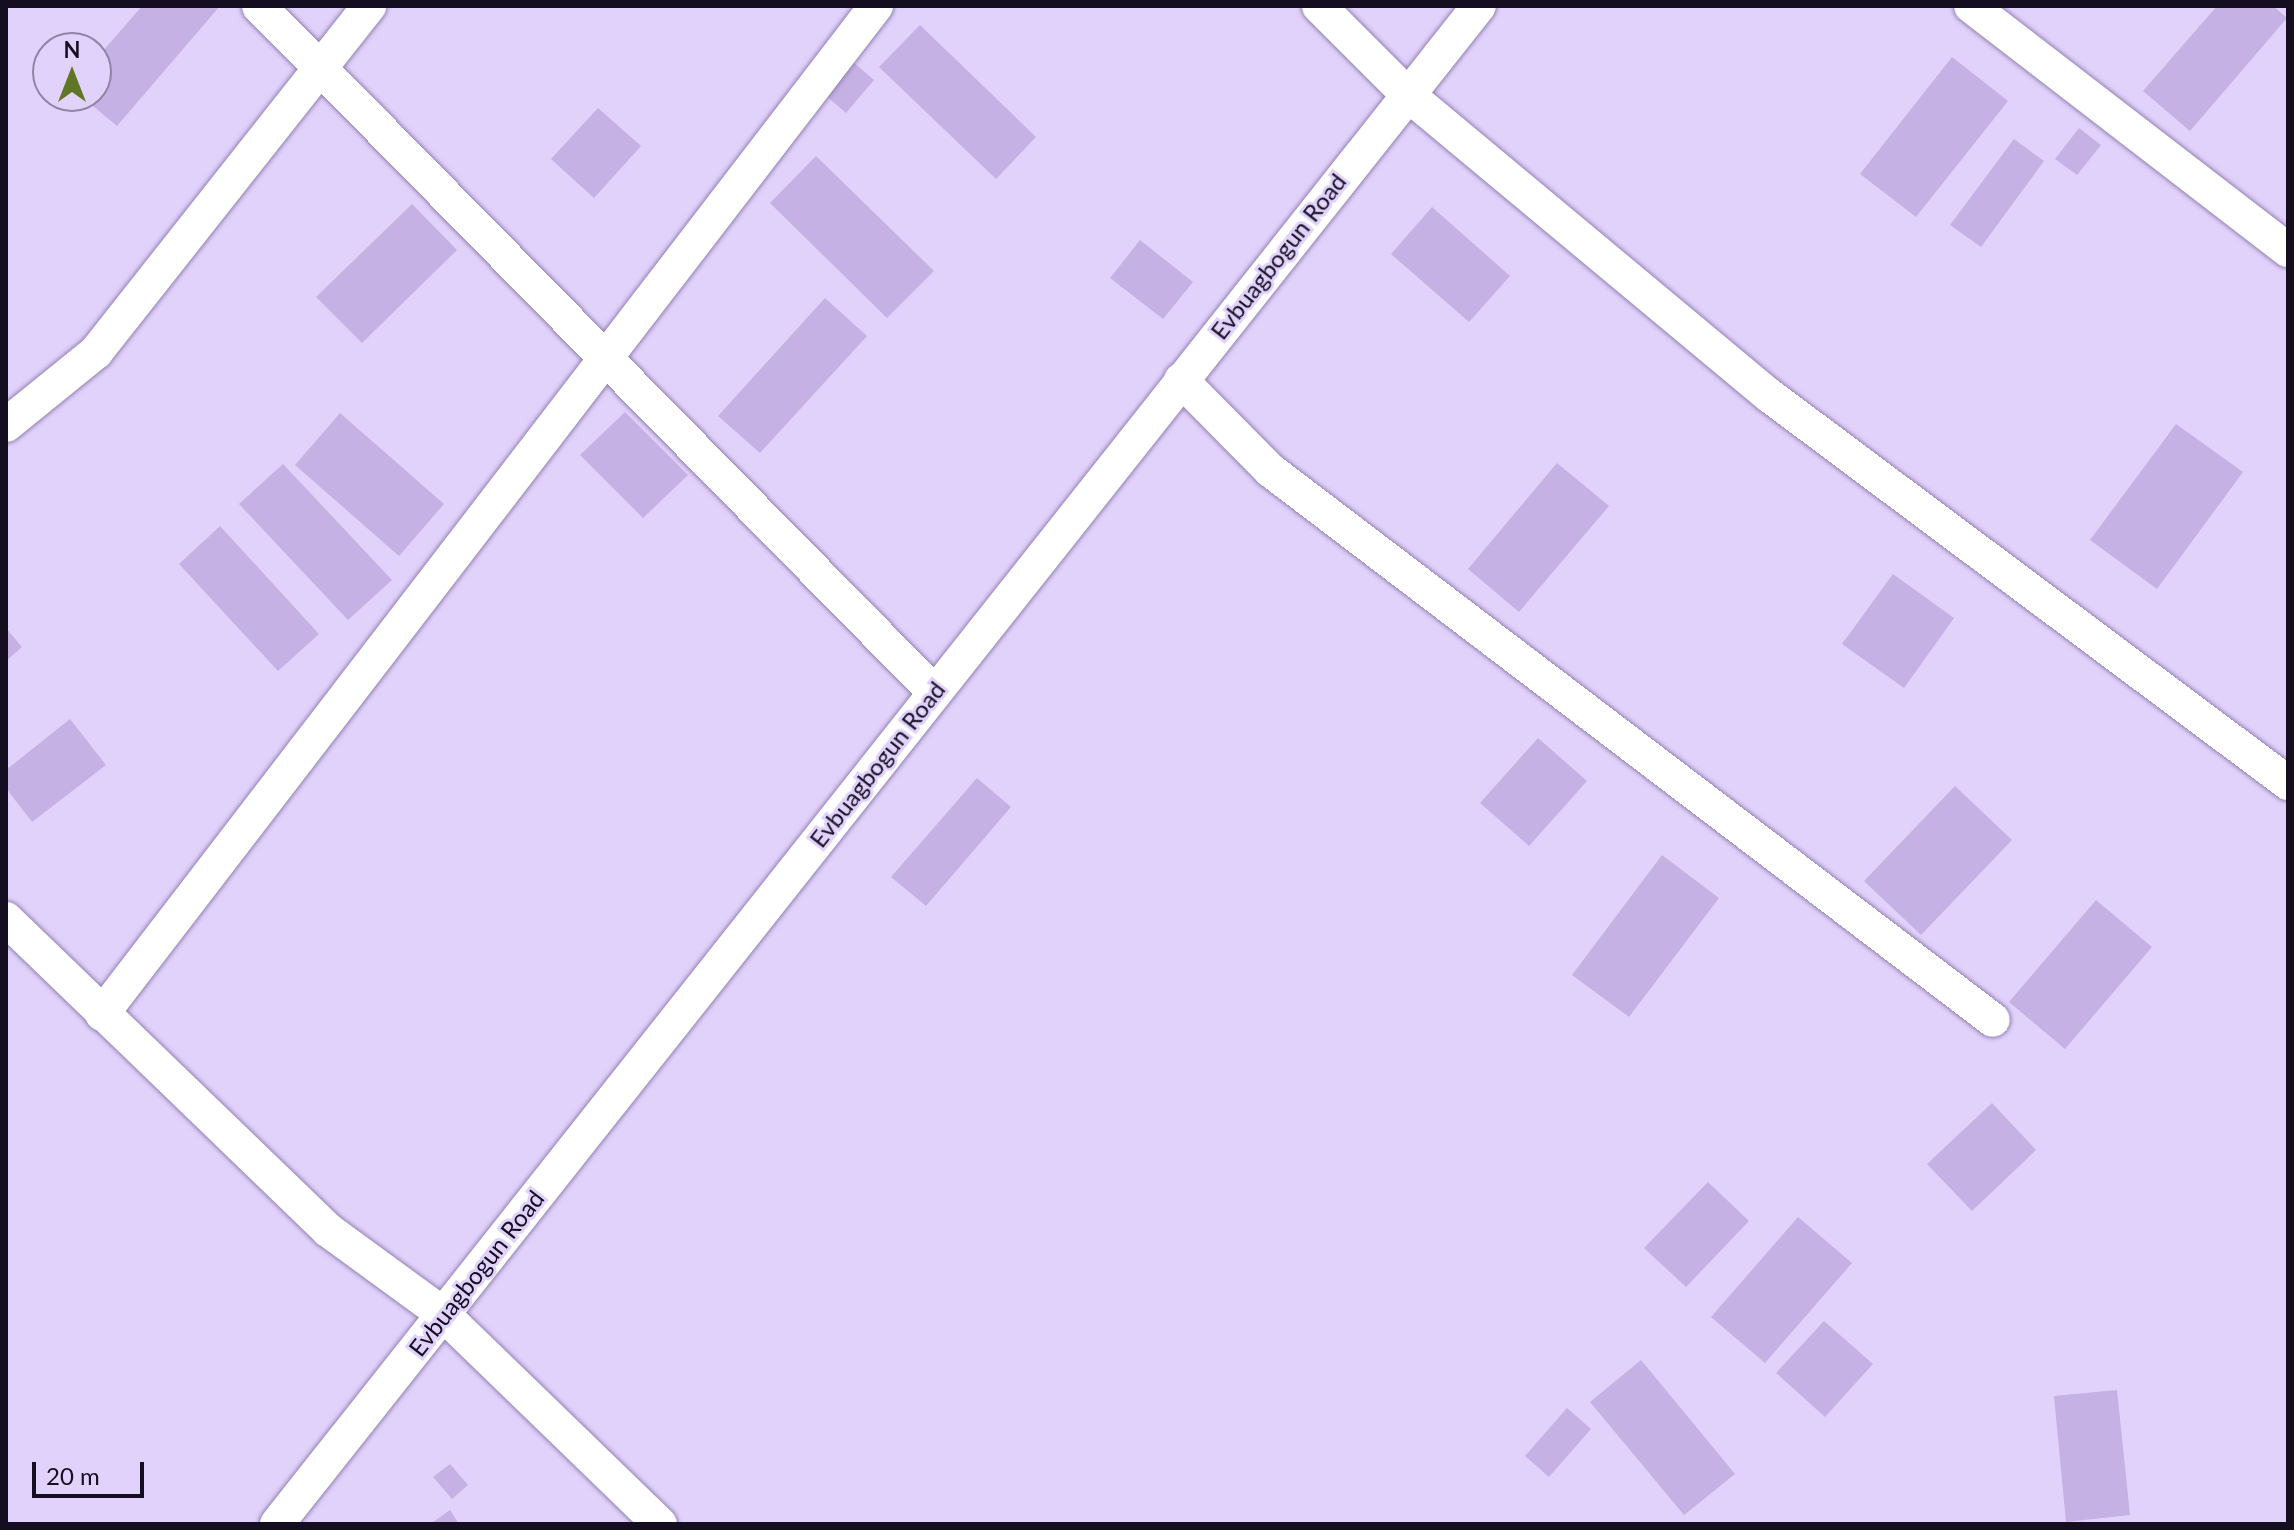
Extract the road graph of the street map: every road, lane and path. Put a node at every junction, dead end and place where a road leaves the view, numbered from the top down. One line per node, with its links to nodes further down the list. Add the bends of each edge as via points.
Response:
1 (259, 6): 7 (street)
2 (369, 6): 7 (street)
3 (876, 6): 10 (street)
4 (1319, 6): 8 (street)
5 (1479, 6): 8 (street, Evbuagbogun Road)
6 (1971, 6): 9 (street)
7 (319, 67): 10 (street); 12 (street, via 96,352)
8 (1406, 93): 11 (street, Evbuagbogun Road); 14 (street, via 1770,396)
9 (2288, 250)
10 (604, 353): 13 (street); 16 (street)
11 (1181, 380): 13 (street, Evbuagbogun Road); 17 (street, via 1270,470)
12 (6, 425)
13 (934, 692): 18 (street, Evbuagbogun Road)
14 (2288, 783)
15 (6, 919): 16 (street)
16 (102, 1014): 18 (street, via 328,1230)
17 (1993, 1020)
18 (443, 1314): 19 (street, Evbuagbogun Road); 20 (street)
19 (277, 1524)
20 (660, 1524)

